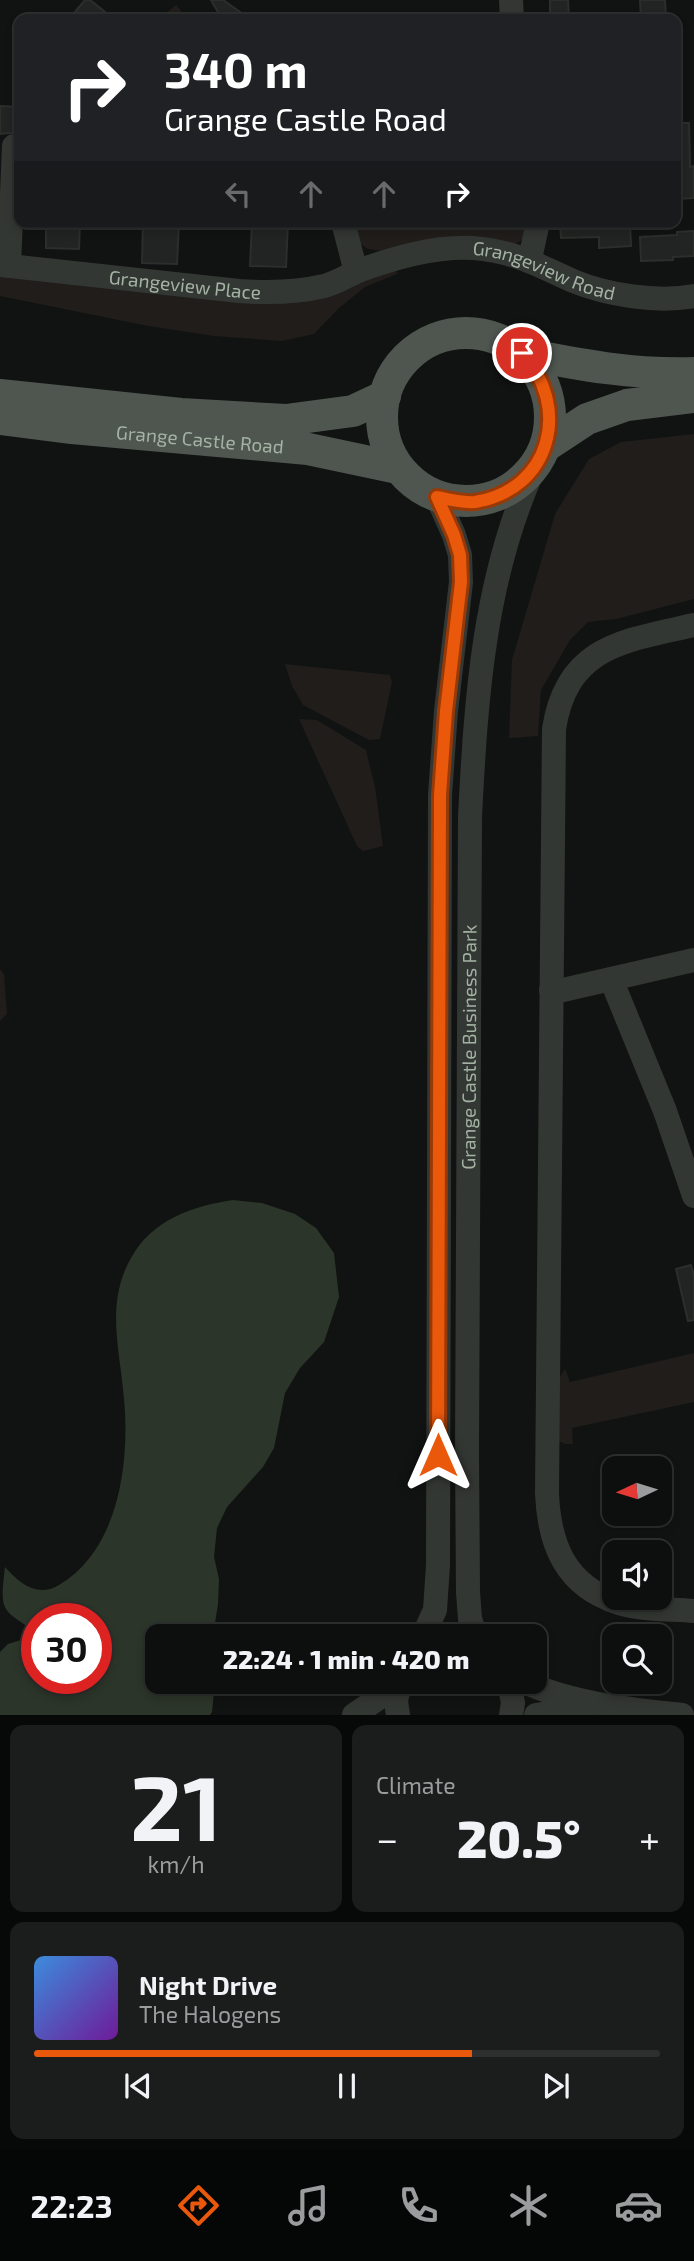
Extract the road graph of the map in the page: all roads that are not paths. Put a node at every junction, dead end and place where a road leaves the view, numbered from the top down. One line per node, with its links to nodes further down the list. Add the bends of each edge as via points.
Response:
1 (14, 146): 2 (street, Grangeview Place)
2 (6, 183): 7 (street, Grangeview Place)
3 (345, 228): 8 (street)
4 (537, 228): 6 (street)
5 (395, 259): 6 (street, Grangeview Road, via 470,248); 8 (street, Grangeview Place)
6 (530, 259): 9 (street, Grangeview Road, via 576,282 632,296)
7 (5, 265): 8 (street, Grangeview Place, via 276,293 325,285)
8 (356, 272)
9 (694, 296)
10 (522, 353): 11 (main road, Grange Castle Road, via 617,369); 13 (main road, Grange Castle Road, via 483,334 434,338 409,354 392,375); 16 (main road, Grange Castle Road, via 541,379 550,403 550,425)
11 (694, 373)
12 (0, 395): 13 (main road, Grange Castle Road, via 286,420 353,411)
13 (385, 396): 17 (main road, Grange Castle Road, via 385,435)
14 (694, 397): 16 (main road, Grange Castle Road, via 627,405 587,419)
15 (0, 419): 17 (main road, Grange Castle Road, via 308,449)
16 (540, 456): 18 (main road, Grange Castle Road, via 515,487 497,496 473,502); 26 (street, Grange Castle Business Park, via 507,536 497,577 474,737 467,1453)
17 (398, 468): 18 (main road, Grange Castle Road)
18 (437, 497): 25 (street, Grange Castle Business Park, via 460,555 461,582 440,795 438,1577 435,1610)
19 (694, 625): 22 (street, via 607,648 583,667 561,701 554,729)
20 (694, 960): 21 (street)
21 (611, 979): 22 (street); 23 (street)
22 (551, 990): 24 (street, via 548,1521 563,1561 594,1591 621,1604)
23 (694, 1196)
24 (694, 1611)
25 (429, 1624)
26 (472, 1624)
27 (547, 1691): 31 (street)
28 (384, 1694): 32 (street)
29 (397, 1694): 33 (street)
30 (511, 1694): 34 (street)
31 (595, 1705): 35 (street); 36 (street)
32 (354, 1715)
33 (398, 1715)
34 (510, 1715)
35 (536, 1715)
36 (682, 1715)

